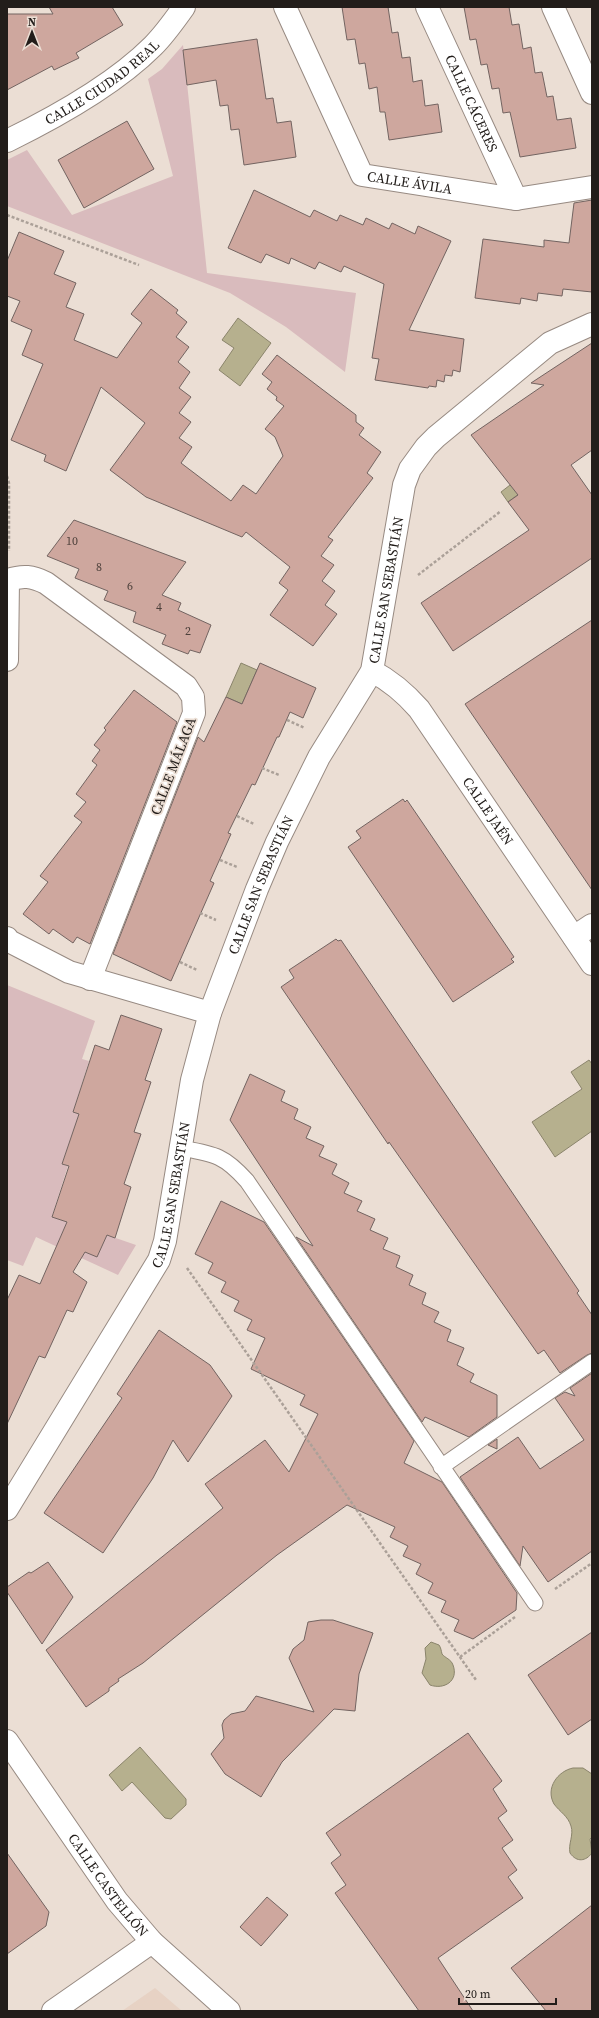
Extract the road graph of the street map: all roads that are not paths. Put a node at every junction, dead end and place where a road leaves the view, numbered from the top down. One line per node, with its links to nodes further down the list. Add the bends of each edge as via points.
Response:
1 (184, 7): 6 (street, CALLE CIUDAD REAL, via 154,45 120,74 68,108)
2 (285, 7): 8 (street, CALLE ÁVILA, via 362,175)
3 (427, 7): 8 (street, CALLE CÁCERES)
4 (552, 7): 5 (street)
5 (592, 93)
6 (7, 141)
7 (592, 187): 8 (street, CALLE ÁVILA)
8 (516, 199)
9 (592, 324): 11 (street, CALLE SAN SEBASTIÁN, via 550,343 436,437 410,469 398,516)
10 (7, 660): 16 (street, CALLE MÁLAGA, via 8,580 33,577 46,582 186,686 193,697 194,714)
11 (372, 671): 13 (street, CALLE JAÉN, via 393,683 419,709); 17 (street, CALLE SAN SEBASTIÁN, via 319,757 277,842)
12 (592, 925): 13 (street)
13 (574, 937): 15 (street, CALLE JAÉN)
14 (7, 938): 16 (street, via 69,972)
15 (592, 964)
16 (90, 979): 17 (street)
17 (210, 1013): 18 (street, CALLE SAN SEBASTIÁN, via 192,1080)
18 (181, 1148): 20 (lane, via 211,1153 226,1161 247,1181); 21 (street, CALLE SAN SEBASTIÁN, via 165,1241 159,1260)
19 (592, 1362): 20 (lane)
20 (441, 1467): 22 (lane)
21 (7, 1509)
22 (535, 1603)
23 (7, 1741): 24 (street, CALLE CASTELLÓN, via 117,1900)
24 (152, 1942): 25 (street); 26 (street, CALLE CASTELLÓN)
25 (53, 2011)
26 (228, 2011)

